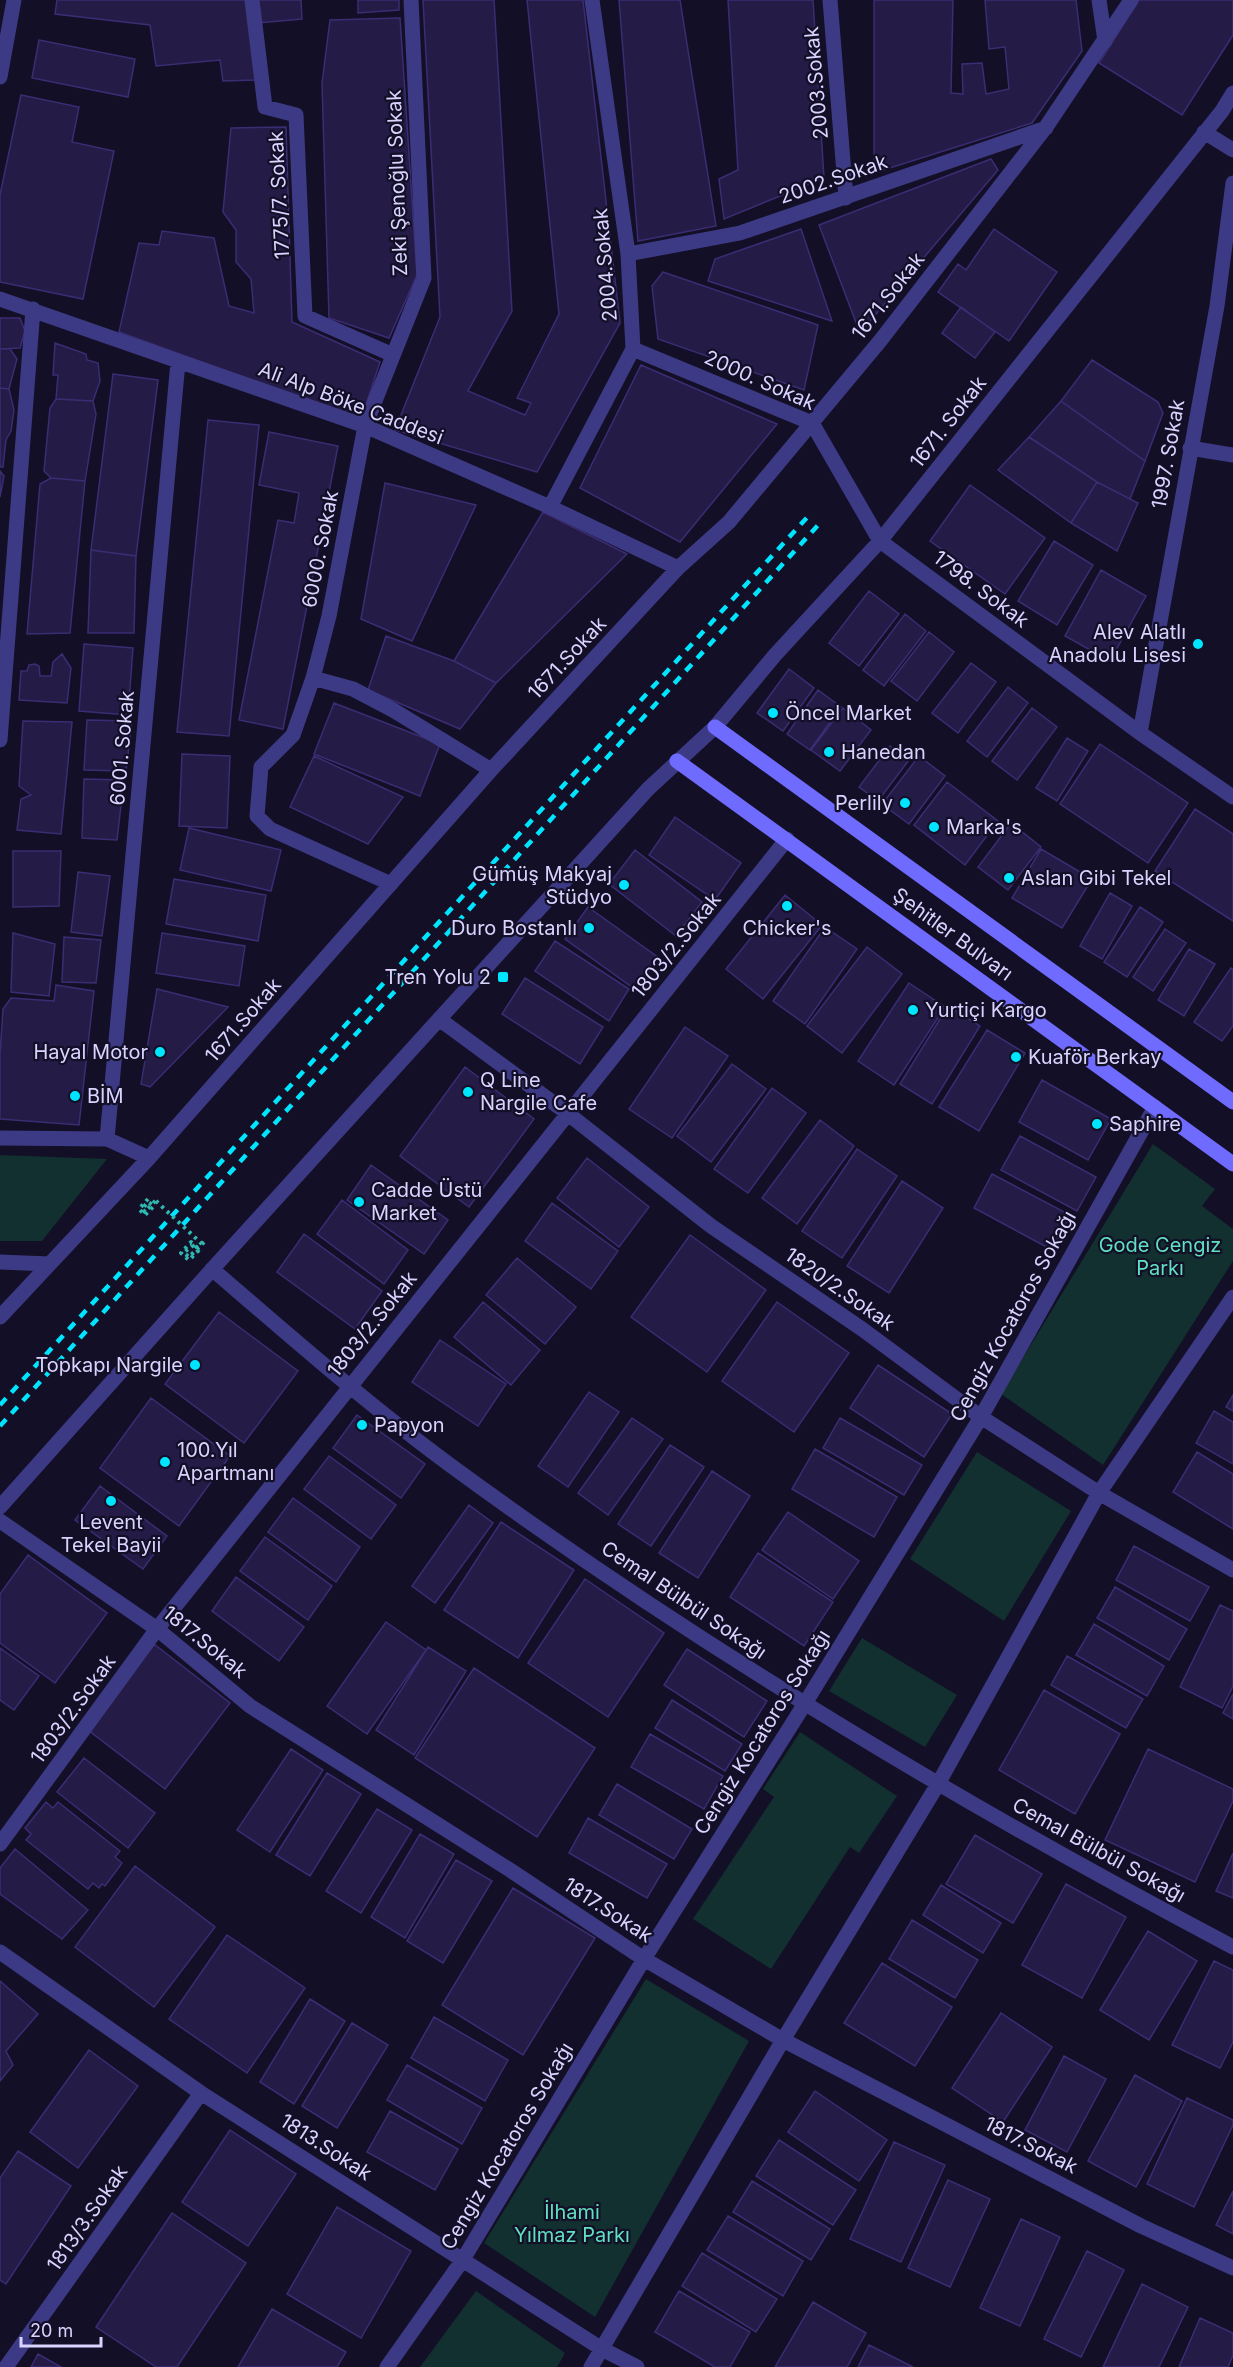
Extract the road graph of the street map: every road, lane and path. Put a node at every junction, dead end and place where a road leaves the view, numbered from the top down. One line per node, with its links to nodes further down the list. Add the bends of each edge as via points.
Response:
1 (14, 0): 9 (street)
2 (252, 0): 20 (street, 1775/7. Sokak, via 265,107 296,115 305,316)
3 (411, 0): 20 (street, Zeki Şenoğlu Sokak, via 424,278)
4 (592, 0): 16 (street, 2004.Sokak)
5 (830, 0): 15 (street, 2003.Sokak)
6 (1099, 0): 8 (street)
7 (1131, 0): 8 (street, 1671.Sokak)
8 (1105, 41): 11 (street, 1671.Sokak)
9 (0, 77)
10 (1233, 93): 12 (street, 1671. Sokak)
11 (1046, 128): 15 (street, 2002.Sokak); 22 (street, 1671.Sokak)
12 (1204, 132): 13 (street); 27 (street, 1671. Sokak)
13 (1233, 150)
14 (1233, 183): 24 (street, 1997. Sokak)
15 (846, 198): 16 (street, 2002.Sokak, via 740,233)
16 (628, 254): 19 (street, 2004.Sokak)
17 (0, 298): 18 (street, Ali Alp Böke Caddesi)
18 (33, 309): 21 (street, Ali Alp Böke Caddesi); 32 (street)
19 (633, 349): 22 (street, 2000. Sokak); 26 (street)
20 (393, 355): 23 (street, Zeki Şenoğlu Sokak)
21 (178, 362): 23 (street, Ali Alp Böke Caddesi); 44 (street, 6001. Sokak)
22 (812, 423): 27 (street, 2000. Sokak); 28 (street, 1671.Sokak, via 729,522)
23 (365, 426): 26 (street, Ali Alp Böke Caddesi); 29 (street, 6000. Sokak, via 329,616)
24 (1190, 448): 25 (street); 31 (street, 1997. Sokak)
25 (1233, 455)
26 (550, 507): 28 (street, Ali Alp Böke Caddesi)
27 (880, 541): 30 (street, 1671. Sokak); 31 (street, 1798. Sokak)
28 (678, 568): 34 (street, 1671.Sokak)
29 (313, 678): 34 (street, via 353,689); 38 (street, 6000. Sokak, via 293,735 261,767 257,816 270,829)
30 (715, 727): 33 (street, 1671. Sokak); 40 (street, Şehitler Bulvarı)
31 (1140, 733): 35 (street, via 1157,734); 36 (street, 1798. Sokak)
32 (0, 740)
33 (677, 761): 37 (street, Şehitler Bulvarı); 39 (street)
34 (491, 770): 38 (street, 1671.Sokak)
35 (1233, 784)
36 (1233, 797)
37 (788, 839): 41 (street, Şehitler Bulvarı); 42 (street, 1803/2.Sokak)
38 (391, 884): 45 (street, 1671.Sokak)
39 (439, 1019): 42 (street, 1820/2.Sokak); 53 (street)
40 (1233, 1102)
41 (1155, 1107): 46 (street, Şehitler Bulvarı); 57 (street, Cengiz Kocatoros Sokağı)
42 (567, 1113): 56 (street, 1803/2.Sokak); 57 (street, 1820/2.Sokak, via 711,1226 862,1329)
43 (0, 1138): 44 (street)
44 (107, 1139): 45 (street)
45 (149, 1158): 52 (street, 1671.Sokak)
46 (1233, 1164)
47 (157, 1200): 47 (path, via 150,1206 145,1212 142,1209 148,1202 154,1206 145,1215 139,1209 148,1199 152,1203); 49 (path, bridge)
48 (191, 1242): 49 (path, bridge, via 182,1253 189,1260 198,1251 192,1245 184,1253 189,1257 195,1250)
49 (203, 1243): 50 (path)
50 (199, 1249)
51 (0, 1262): 52 (street)
52 (49, 1264): 55 (street, 1671.Sokak)
53 (212, 1269): 56 (street, Cemal Bülbül Sokağı); 59 (street)
54 (1233, 1297): 58 (street)
55 (0, 1317)
56 (350, 1386): 62 (street, 1803/2.Sokak); 63 (street, Cemal Bülbül Sokağı, via 449,1464 680,1626)
57 (981, 1417): 58 (street, 1820/2.Sokak); 63 (street, Cengiz Kocatoros Sokağı)
58 (1099, 1493): 61 (street, 1820/2.Sokak); 64 (street)
59 (0, 1507)
60 (0, 1521): 62 (street, 1817.Sokak)
61 (1233, 1570)
62 (157, 1629): 65 (street, 1803/2.Sokak); 68 (street, 1817.Sokak, via 250,1706)
63 (804, 1705): 64 (street, Cemal Bülbül Sokağı); 68 (street, Cengiz Kocatoros Sokağı)
64 (938, 1784): 66 (street, Cemal Bülbül Sokağı); 69 (street)
65 (0, 1844)
66 (1233, 1947)
67 (0, 1952): 70 (street, 1813.Sokak)
68 (644, 1959): 69 (street, 1817.Sokak); 71 (street, Cengiz Kocatoros Sokağı)
69 (783, 2040): 72 (street, 1817.Sokak, via 1141,2226); 73 (street)
70 (201, 2093): 71 (street, 1813.Sokak); 74 (street, 1813/3.Sokak)
71 (462, 2261): 73 (street, 1813.Sokak); 75 (street, Cengiz Kocatoros Sokağı)
72 (1233, 2268)
73 (602, 2349): 76 (street); 77 (street, 1813.Sokak)
74 (6, 2367)
75 (387, 2367)
76 (591, 2367)
77 (636, 2367)

